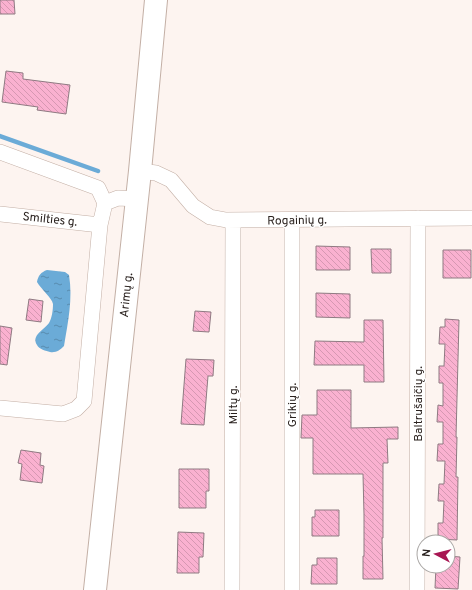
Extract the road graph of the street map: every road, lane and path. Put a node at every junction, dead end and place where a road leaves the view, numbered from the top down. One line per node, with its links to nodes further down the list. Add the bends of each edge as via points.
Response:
1 (156, 0): 3 (main road, Arimų g.)
2 (0, 152): 5 (street, via 98,188)
3 (140, 171): 4 (main road, Arimų g.); 9 (street, Rogainių g., via 156,173 171,180 193,206 210,217)
4 (136, 199): 5 (street, via 118,198); 13 (main road, Arimų g.)
5 (105, 203): 11 (street)
6 (0, 214): 11 (street, Smilties g.)
7 (418, 218): 8 (street, Rogainių g.); 10 (street, Rogainių g.); 16 (street, Baltrušaičių g.)
8 (472, 218)
9 (233, 220): 10 (street, Rogainių g.); 14 (street, Miltų g.)
10 (292, 220): 15 (street, Grikių g.)
11 (100, 225): 12 (street, via 84,401 76,409 63,414)
12 (0, 408)
13 (95, 590)
14 (232, 590)
15 (292, 590)
16 (417, 590)

